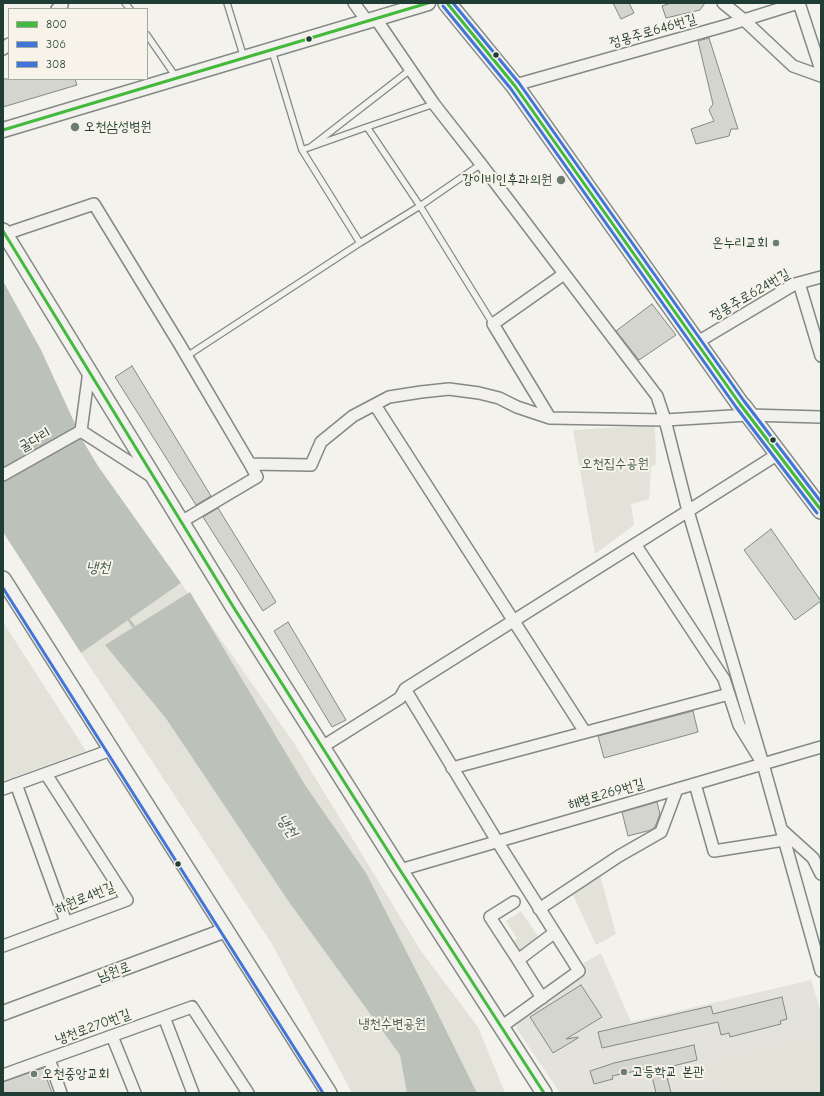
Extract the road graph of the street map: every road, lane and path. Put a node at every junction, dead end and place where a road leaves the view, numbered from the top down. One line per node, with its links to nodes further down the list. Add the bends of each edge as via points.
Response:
1 (227, 3): 11 (lane)
2 (354, 3): 7 (street)
3 (428, 3): 7 (street)
4 (447, 3): 16 (main road)
5 (723, 3): 8 (street)
6 (799, 3): 8 (street, 정몽주로646번길); 13 (street)
7 (372, 20): 10 (street); 12 (street)
8 (744, 20): 14 (street, via 793,66); 16 (street, 정몽주로646번길)
9 (148, 36): 15 (lane)
10 (272, 50): 11 (street); 21 (lane)
11 (244, 58): 15 (street)
12 (410, 70): 17 (street); 20 (lane)
13 (821, 70)
14 (821, 76)
15 (177, 78): 19 (street)
16 (515, 85): 30 (main road)
17 (434, 104): 18 (lane); 22 (street)
18 (368, 127): 20 (lane); 23 (lane)
19 (3, 130)
20 (312, 146): 21 (lane)
21 (302, 150): 25 (lane)
22 (482, 164): 23 (lane); 26 (street)
23 (420, 206): 25 (lane); 29 (lane)
24 (4, 233): 31 (street, via 94,204); 33 (main road)
25 (360, 243): 31 (lane)
26 (564, 274): 29 (street); 38 (street, via 657,396)
27 (821, 277): 28 (street, 정몽주로624번길)
28 (799, 283): 30 (street, 정몽주로624번길); 32 (street)
29 (493, 324): 37 (street)
30 (696, 343): 35 (main road)
31 (187, 356): 41 (street)
32 (821, 356)
33 (89, 371): 39 (street); 43 (main road)
34 (375, 405): 37 (street, via 389,397 448,389 499,398); 41 (street, via 352,416 321,442 311,465); 49 (street)
35 (748, 415): 36 (street); 38 (street); 40 (main road)
36 (821, 416)
37 (550, 418): 38 (street)
38 (665, 420): 45 (street)
39 (80, 431): 42 (street, 굴다리); 43 (street)
40 (778, 454): 44 (main road); 45 (street)
41 (250, 464): 46 (street, via 257,477)
42 (3, 475)
43 (154, 477): 46 (main road)
44 (821, 510)
45 (688, 511): 47 (street); 56 (street)
46 (181, 522): 53 (main road)
47 (635, 544): 49 (street); 51 (street, via 724,679)
48 (3, 579): 55 (main road)
49 (514, 620): 50 (street); 52 (street)
50 (405, 689): 53 (street, via 400,698); 57 (street)
51 (729, 694): 52 (street); 56 (street, via 739,725)
52 (585, 732): 57 (street)
53 (322, 747): 65 (main road)
54 (821, 747): 56 (street, 해병로269번길)
55 (111, 750): 58 (street); 70 (main road)
56 (763, 764): 60 (street, 해병로269번길); 63 (street)
57 (452, 768): 64 (street)
58 (46, 774): 59 (street); 69 (street, 하원로4번길, via 127,900)
59 (16, 784): 61 (street); 69 (street)
60 (695, 784): 62 (street, 해병로269번길); 63 (street, via 714,851)
61 (3, 789)
62 (677, 789): 64 (street, 해병로269번길); 68 (street, via 661,832)
63 (783, 835): 66 (street, via 813,858); 74 (street)
64 (497, 841): 65 (street, 해병로269번길); 68 (street)
65 (400, 870): 78 (main road)
66 (821, 874)
67 (514, 902): 73 (street, via 490,917)
68 (539, 908): 71 (street)
69 (66, 922): 72 (street, 하원로4번길)
70 (226, 930): 76 (street, 남원로); 86 (main road)
71 (554, 933): 73 (street); 75 (street, via 579,971)
72 (3, 946)
73 (518, 960): 75 (street)
74 (821, 971)
75 (542, 998): 78 (street)
76 (3, 1013)
77 (164, 1017): 79 (street, 냉천로270번길); 84 (street); 85 (street, 냉천로270번길, via 192,1007)
78 (501, 1027): 87 (main road)
79 (112, 1036): 80 (street, 냉천로270번길); 83 (street)
80 (48, 1059): 81 (street, 냉천로270번길); 82 (street)
81 (3, 1075)
82 (61, 1093)
83 (135, 1093)
84 (193, 1093)
85 (248, 1093)
86 (329, 1093)
87 (544, 1093)

